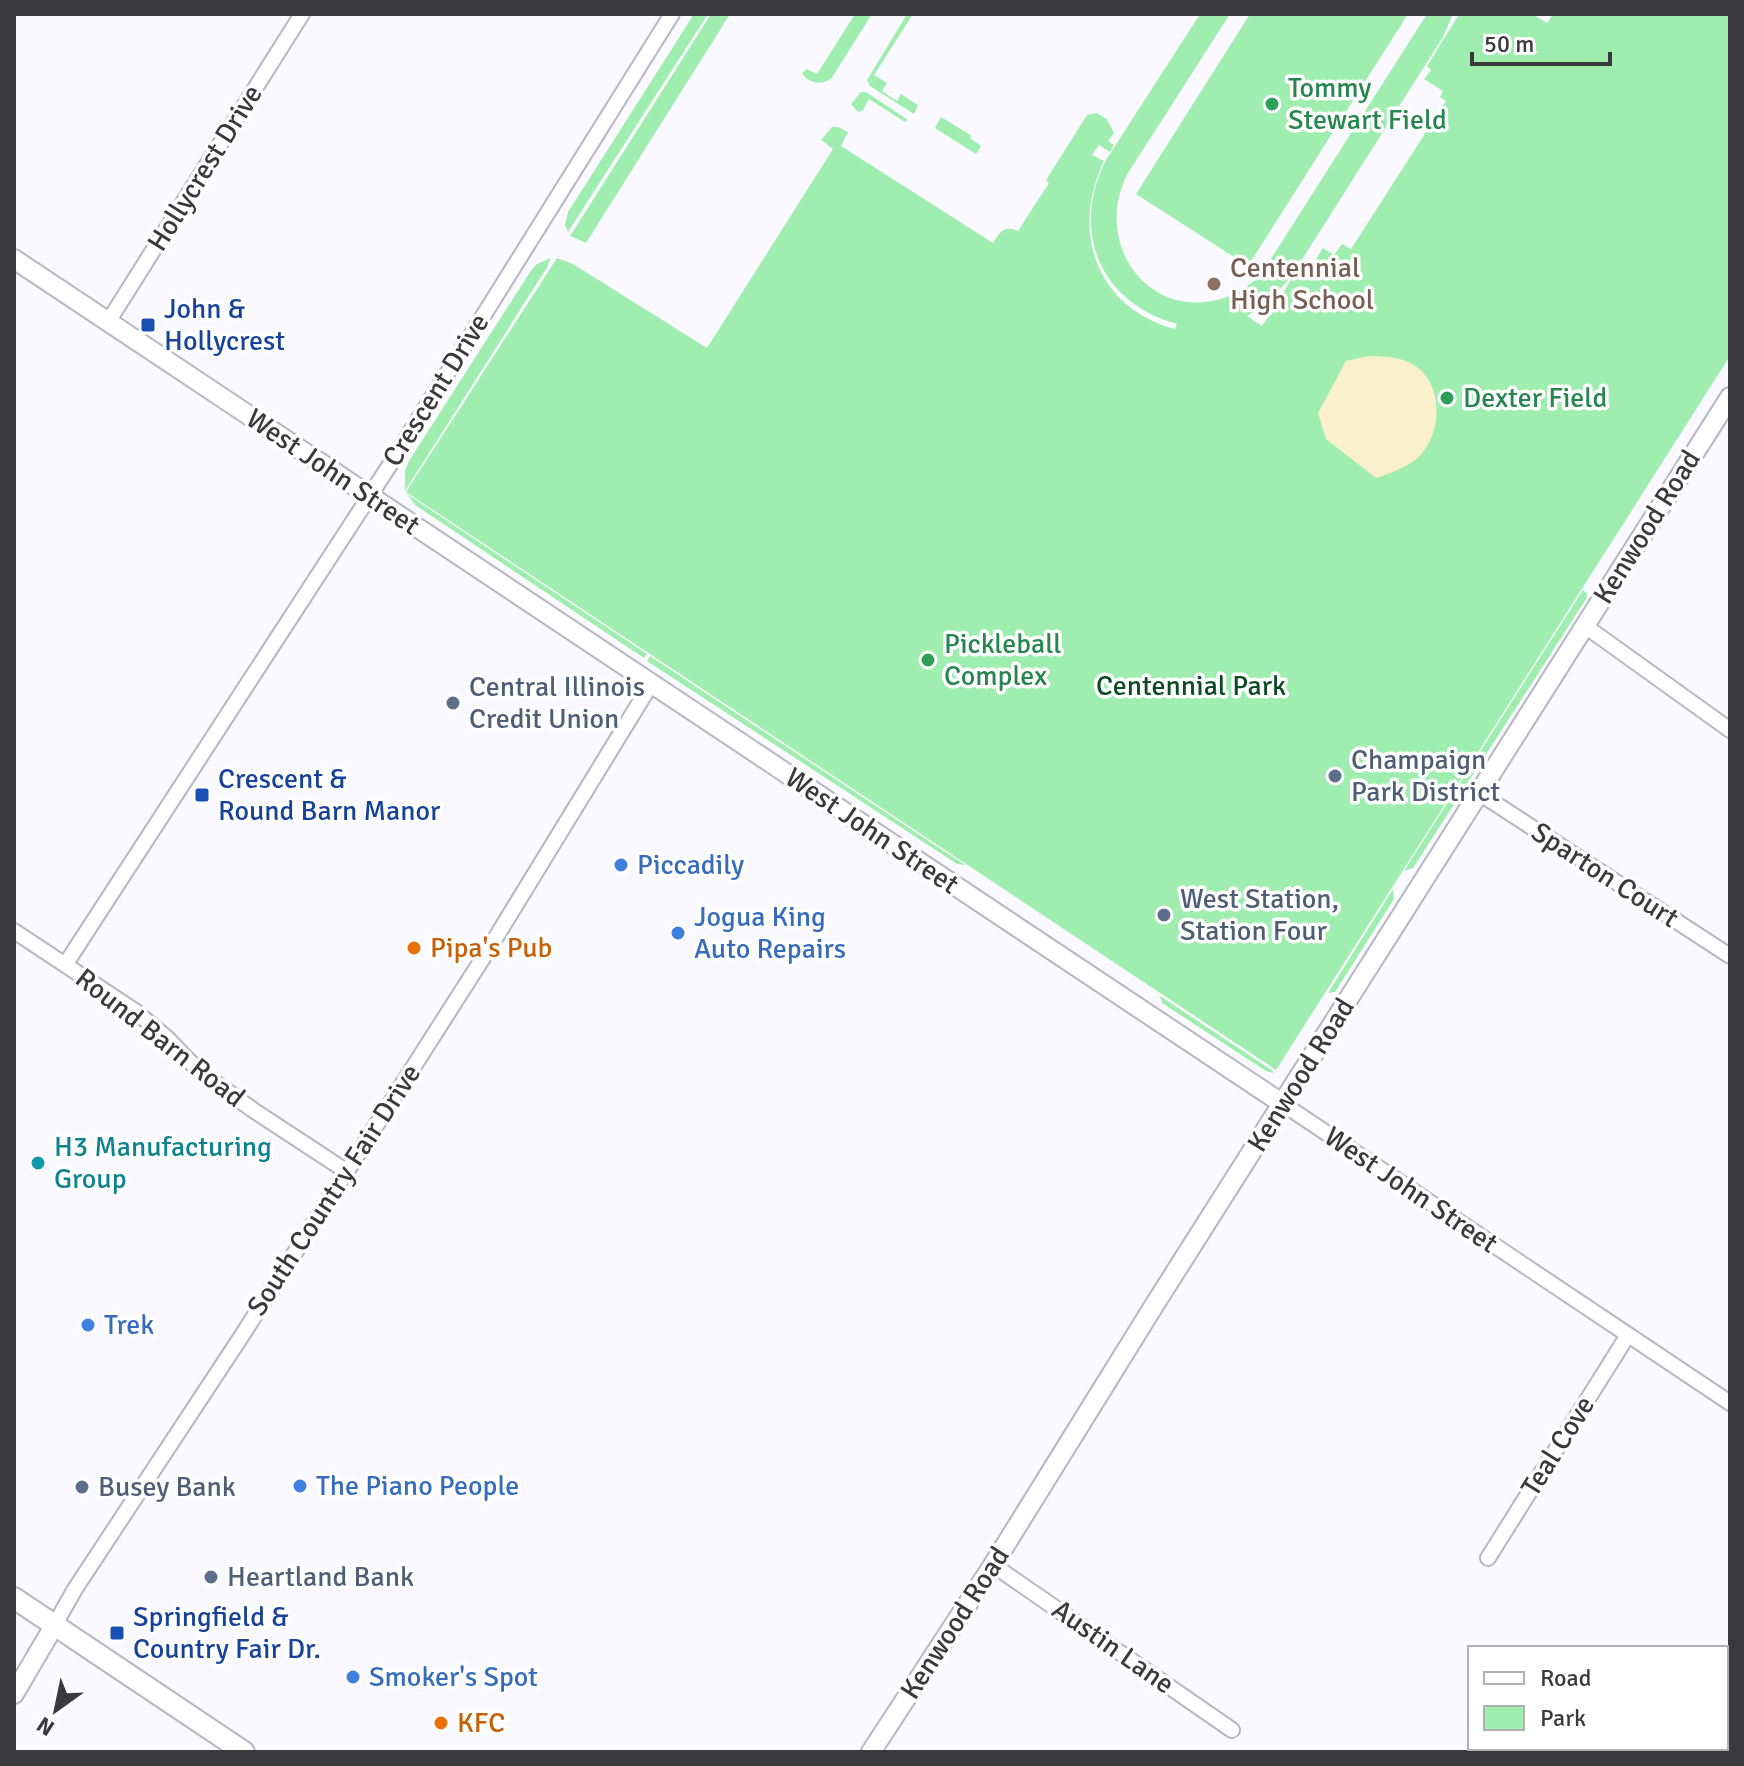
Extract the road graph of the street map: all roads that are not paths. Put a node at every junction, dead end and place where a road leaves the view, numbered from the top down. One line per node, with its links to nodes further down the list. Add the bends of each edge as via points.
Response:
1 (302, 14): 4 (street, Hollycrest Drive)
2 (672, 14): 6 (street, Crescent Drive)
3 (14, 259): 4 (street, West John Street)
4 (108, 322): 6 (street, West John Street)
5 (1730, 397): 7 (street, Kenwood Road)
6 (369, 496): 8 (street, West John Street); 13 (street, Crescent Drive)
7 (1585, 626): 9 (street); 10 (street, Kenwood Road)
8 (651, 684): 14 (street, West John Street); 15 (street, South Country Fair Drive)
9 (1730, 730)
10 (1479, 793): 12 (street, Sparton Court); 14 (street, Kenwood Road)
11 (14, 931): 13 (street, Round Barn Road)
12 (1730, 956)
13 (65, 965): 15 (street, Round Barn Road, via 135,1011 198,1070)
14 (1283, 1104): 16 (street, West John Street); 19 (street, Kenwood Road)
15 (346, 1171): 21 (street, South Country Fair Drive)
16 (1628, 1335): 17 (street, West John Street); 18 (street, Teal Cove)
17 (1730, 1403)
18 (1488, 1558)
19 (993, 1565): 23 (street, Austin Lane); 25 (street, Kenwood Road)
20 (14, 1598): 21 (main road)
21 (54, 1626): 22 (street, South Country Fair Drive); 24 (main road)
22 (14, 1694)
23 (1232, 1730)
24 (244, 1752)
25 (871, 1752)

